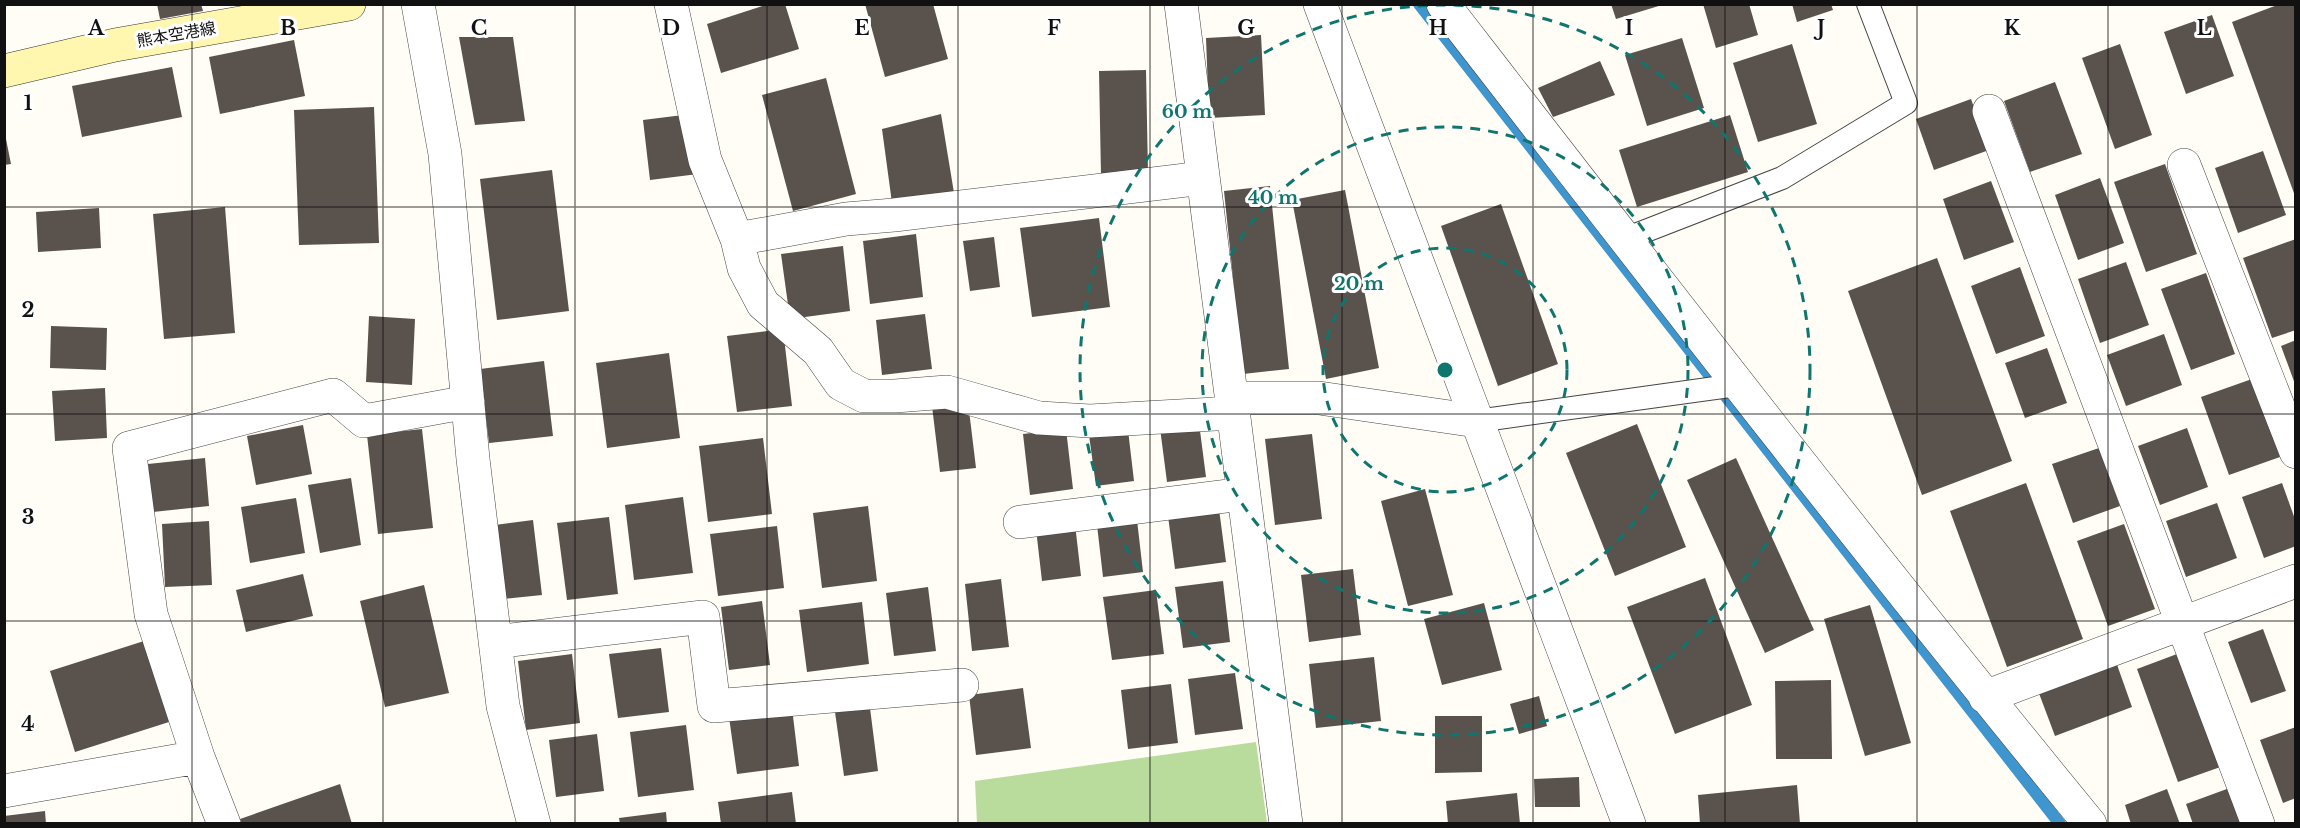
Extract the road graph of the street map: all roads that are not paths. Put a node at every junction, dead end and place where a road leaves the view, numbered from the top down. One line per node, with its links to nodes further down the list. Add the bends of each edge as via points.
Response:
1 (349, 4): 8 (main road, 熊本空港線, via 115,45)
2 (418, 4): 15 (street, via 445,154)
3 (671, 4): 12 (street, via 705,160)
4 (1181, 4): 11 (street)
5 (1320, 4): 17 (street)
6 (1443, 4): 13 (street)
7 (1868, 4): 13 (lane, via 1906,103 1782,178)
8 (4, 71)
9 (1989, 111): 22 (street)
10 (2184, 165): 18 (street)
11 (1203, 178): 12 (street, via 846,219); 16 (street)
12 (737, 239): 16 (street, via 744,268 763,304 818,351 841,384 864,396 947,392 1039,418 1090,421)
13 (1625, 239): 14 (street)
14 (1737, 385): 17 (lane); 25 (street)
15 (468, 402): 23 (street); 26 (street, via 364,421 333,395 129,448 151,614)
16 (1232, 406): 17 (street, via 1318,398); 19 (street)
17 (1477, 421): 31 (street)
18 (2295, 452)
19 (1243, 494): 20 (street); 30 (street)
20 (1020, 522)
21 (2295, 581): 22 (street)
22 (2184, 623): 25 (street); 33 (street)
23 (495, 642): 24 (street, via 703,617 714,706); 29 (street, via 503,706)
24 (962, 685)
25 (1986, 697): 32 (street)
26 (198, 757): 27 (street); 28 (street)
27 (4, 791)
28 (224, 824)
29 (534, 824)
30 (1286, 824)
31 (1629, 824)
32 (2090, 824)
33 (2258, 824)

